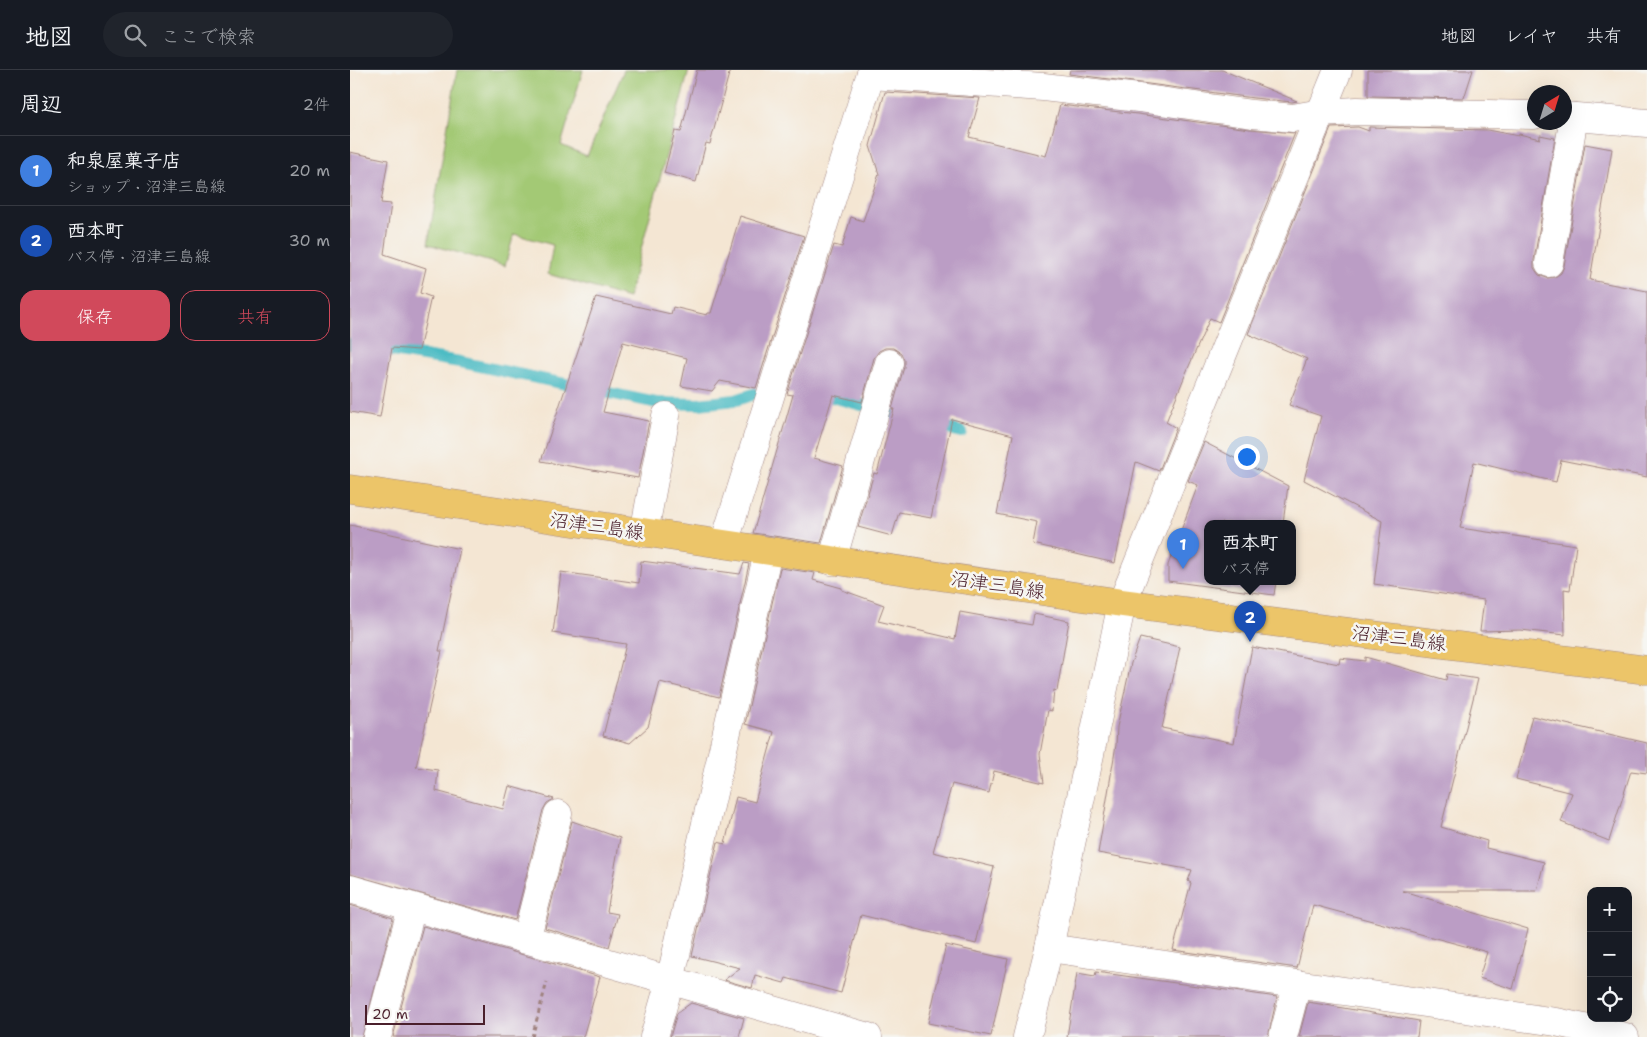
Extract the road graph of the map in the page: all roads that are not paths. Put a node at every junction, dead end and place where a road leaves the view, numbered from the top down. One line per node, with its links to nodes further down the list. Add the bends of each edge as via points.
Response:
1 (1338, 70): 3 (street)
2 (871, 73): 3 (street, via 1139,98 1293,118); 13 (street)
3 (1321, 113): 4 (street, via 1357,110); 16 (street)
4 (1527, 115)
5 (1572, 116): 6 (street)
6 (1647, 122)
7 (1567, 130): 8 (street)
8 (1549, 263)
9 (889, 363): 15 (street)
10 (666, 416): 12 (street)
11 (350, 489): 12 (main road, 沼津三島線)
12 (644, 533): 13 (main road, 沼津三島線)
13 (724, 544): 14 (main road, 沼津三島線)
14 (768, 552): 15 (main road, 沼津三島線); 23 (street)
15 (832, 561): 16 (main road, 沼津三島線)
16 (1122, 602): 17 (main road, 沼津三島線); 22 (street)
17 (1647, 670)
18 (558, 814): 21 (street)
19 (350, 889): 20 (street)
20 (412, 907): 21 (street); 25 (street)
21 (526, 940): 23 (street)
22 (1049, 948): 24 (street); 28 (street)
23 (670, 981): 26 (street); 27 (street)
24 (1297, 984): 29 (street); 30 (street, via 1556,1022)
25 (377, 1037)
26 (654, 1037)
27 (868, 1037)
28 (1027, 1037)
29 (1283, 1037)
30 (1625, 1037)

